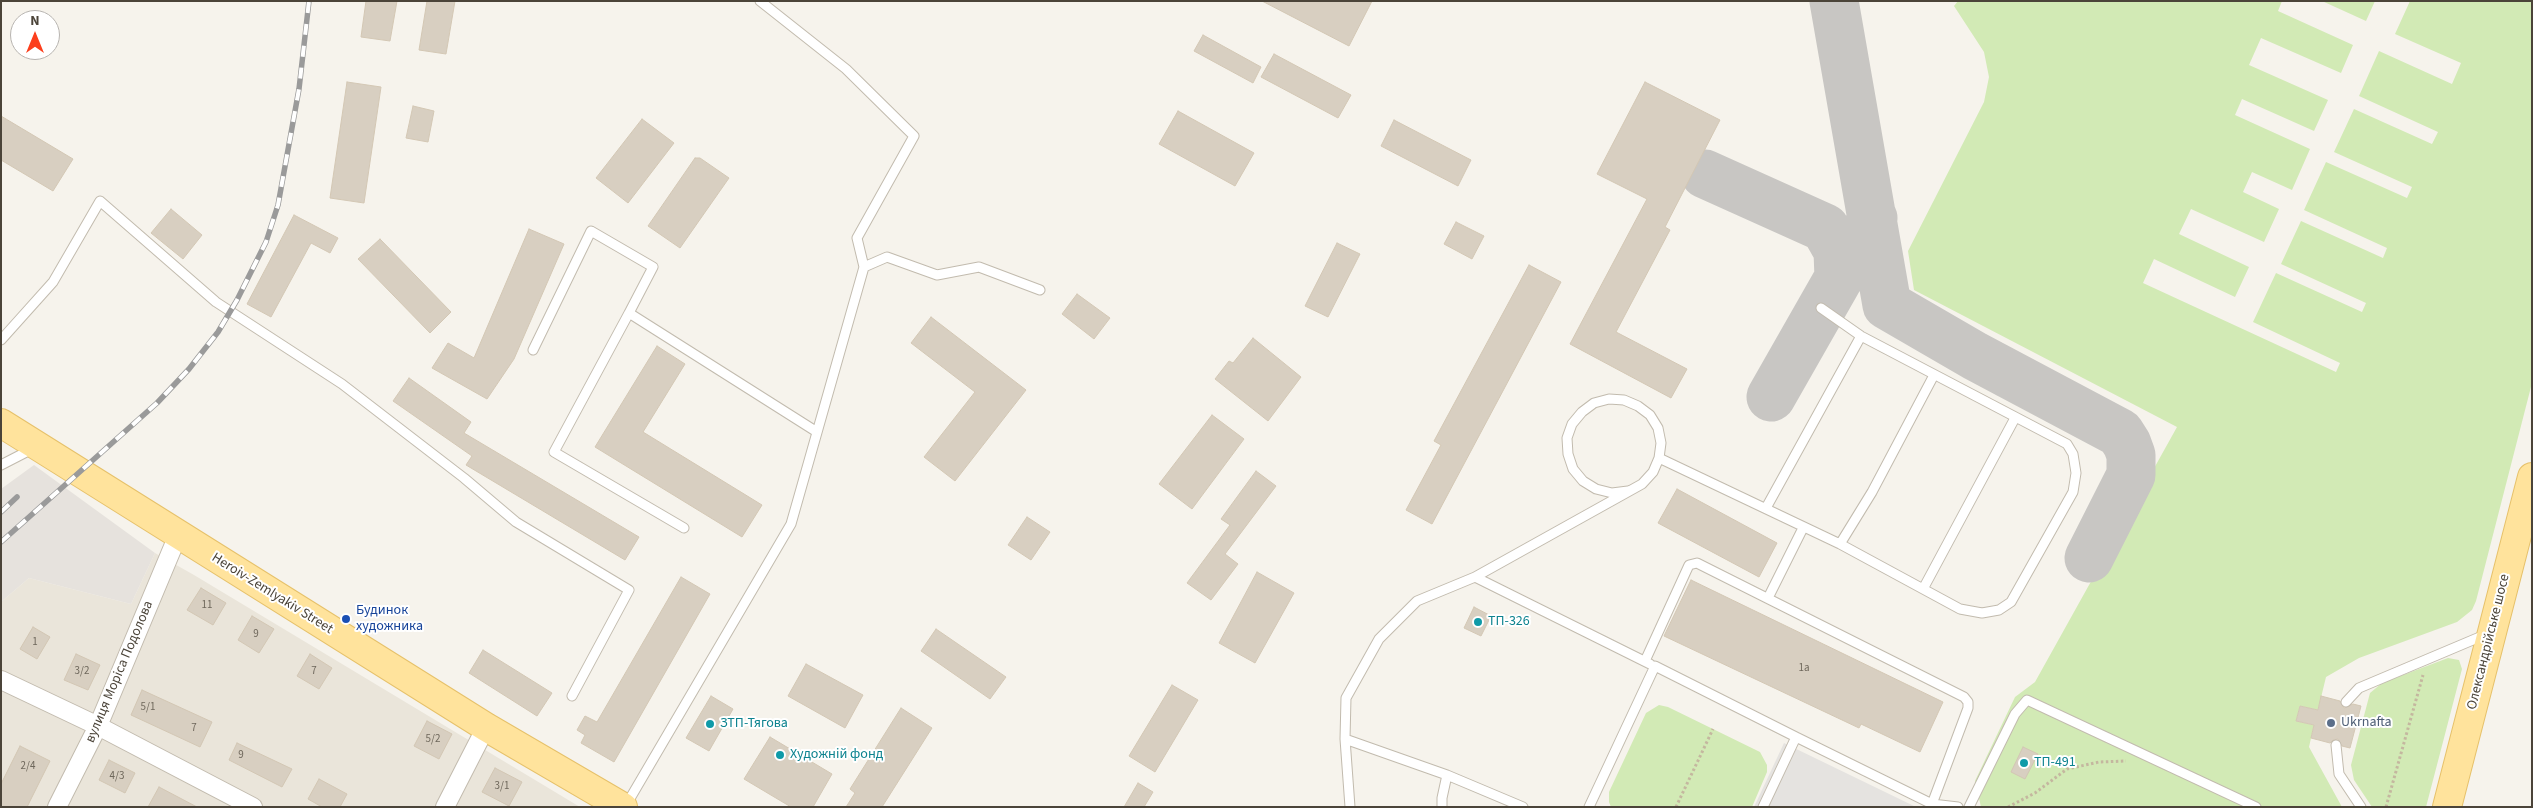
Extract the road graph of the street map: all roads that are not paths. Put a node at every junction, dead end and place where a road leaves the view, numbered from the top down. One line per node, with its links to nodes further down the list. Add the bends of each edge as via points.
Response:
1 (760, 1): 2 (lane, via 846,69 914,136 857,238)
2 (864, 267): 3 (lane, via 887,256 937,275 979,267); 12 (lane)
3 (1040, 290)
4 (1821, 308): 6 (lane)
5 (629, 313): 8 (lane, via 653,267 591,231); 12 (lane); 19 (lane, via 554,452)
6 (1861, 336): 9 (lane); 18 (lane)
7 (2, 338): 30 (lane, via 53,282 100,201 216,302 342,384 516,522 629,590)
8 (533, 350)
9 (1934, 375): 10 (lane); 22 (lane, via 1872,492)
10 (2015, 418): 24 (lane); 24 (lane, via 2067,444 2073,454 2076,473 2073,492 2012,602 1999,610 1982,613 1960,609)
11 (1, 423): 13 (main road, Heroiv-Zemlyakiv Street)
12 (818, 432): 42 (lane, via 791,524)
13 (37, 446): 15 (lane); 21 (main road, Heroiv-Zemlyakiv Street)
14 (1659, 458): 17 (lane, via 1653,472 1642,484); 17 (lane, via 1658,428 1650,415 1638,406 1624,400 1609,399 1594,403 1582,412 1572,424 1567,438 1573,469 1596,490); 18 (lane)
15 (1, 465)
16 (2532, 477): 26 (main road, Олександрійське шосе)
17 (1628, 491): 23 (lane)
18 (1766, 508): 20 (lane)
19 (684, 528)
20 (1803, 528): 22 (lane); 25 (lane)
21 (178, 535): 32 (street, вулиця Моріса Подолова); 33 (main road, Heroiv-Zemlyakiv Street)
22 (1840, 544): 24 (lane)
23 (1476, 577): 27 (lane); 35 (lane, via 1417,601 1380,639 1346,698)
24 (1923, 589)
25 (1768, 598): 27 (lane, via 1693,562); 38 (lane, via 1964,697 1968,702)
26 (2492, 632): 31 (lane, via 2359,688); 52 (main road, Олександрійське шосе)
27 (1645, 661): 28 (lane)
28 (1655, 666): 34 (lane); 46 (lane)
29 (1, 680): 32 (street)
30 (572, 696)
31 (2346, 702)
32 (98, 726): 39 (street, вулиця Моріса Подолова); 40 (street)
33 (486, 727): 41 (street); 42 (main road, Heroiv-Zemlyakiv Street)
34 (1796, 737): 38 (lane); 47 (lane)
35 (1345, 739): 37 (lane); 43 (lane)
36 (2336, 745): 51 (lane, via 2339,774)
37 (1447, 774): 44 (lane); 45 (lane)
38 (1932, 806): 48 (lane)
39 (57, 807)
40 (253, 807)
41 (445, 807)
42 (624, 807)
43 (1350, 807)
44 (1442, 807)
45 (1523, 807)
46 (1589, 807)
47 (1762, 807)
48 (1958, 807)
49 (1969, 807): 50 (lane, via 2016,714 2027,700)
50 (2256, 807)
51 (2362, 807)
52 (2447, 807)

